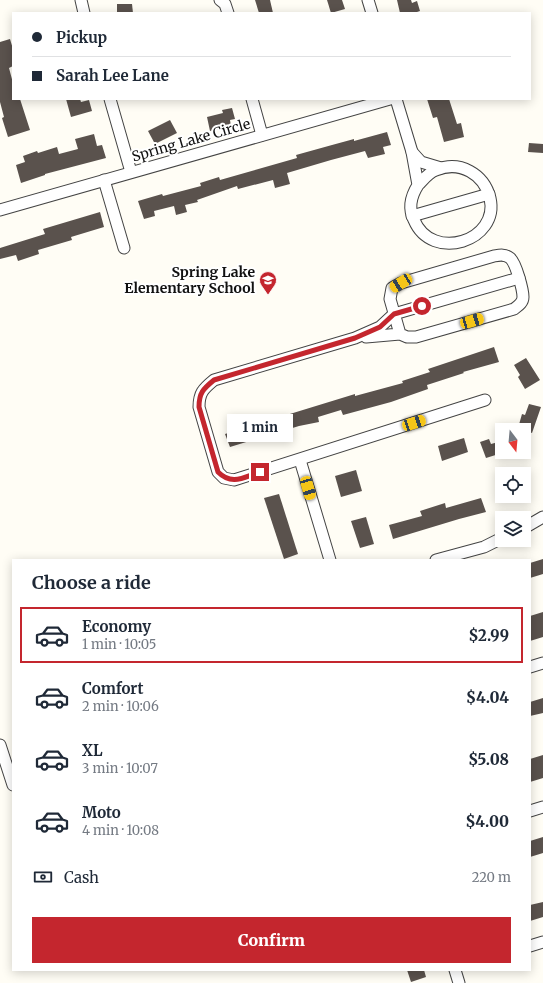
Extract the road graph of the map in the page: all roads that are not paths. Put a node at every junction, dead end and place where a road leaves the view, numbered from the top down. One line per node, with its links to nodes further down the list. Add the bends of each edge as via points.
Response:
1 (81, 0): 4 (street)
2 (220, 0): 5 (street, via 225,4)
3 (368, 0): 6 (street)
4 (84, 12)
5 (228, 12)
6 (372, 12)
7 (110, 100): 14 (street)
8 (252, 100): 11 (street)
9 (386, 100): 11 (street, Spring Lake Circle)
10 (396, 100): 12 (street)
11 (262, 135): 14 (street, Spring Lake Circle)
12 (412, 152): 13 (street, via 421,162); 16 (street)
13 (441, 168): 16 (street, via 434,170); 17 (street, via 454,166 468,169 484,182)
14 (131, 172): 15 (street, Spring Lake Circle)
15 (104, 180): 18 (street, Spring Lake Circle); 20 (street)
16 (418, 185): 19 (street, via 413,192 410,205)
17 (489, 194): 19 (street); 19 (street, via 489,219 476,235 466,240 451,244 428,238 416,225)
18 (0, 210)
19 (412, 216)
20 (124, 248)
21 (519, 278): 22 (street); 22 (street, via 510,258 503,255 494,256 401,283 392,288 390,299); 23 (street, via 523,298 520,305 514,309 416,337)
22 (394, 314): 23 (street); 24 (street, via 380,327)
23 (400, 334): 24 (street)
24 (355, 338): 26 (street, via 214,380 204,387 199,397 199,407 218,472 224,478 234,480)
25 (485, 400): 26 (street)
26 (300, 460): 30 (street)
27 (543, 518): 28 (street)
28 (531, 524)
29 (495, 542): 31 (street)
30 (330, 559)
31 (440, 559)
32 (543, 663): 33 (street)
33 (531, 667)
34 (0, 745): 35 (street)
35 (12, 783)
36 (543, 807): 37 (street)
37 (531, 811)
38 (543, 942): 39 (street)
39 (531, 946)
40 (455, 971): 41 (street)
41 (459, 983)

